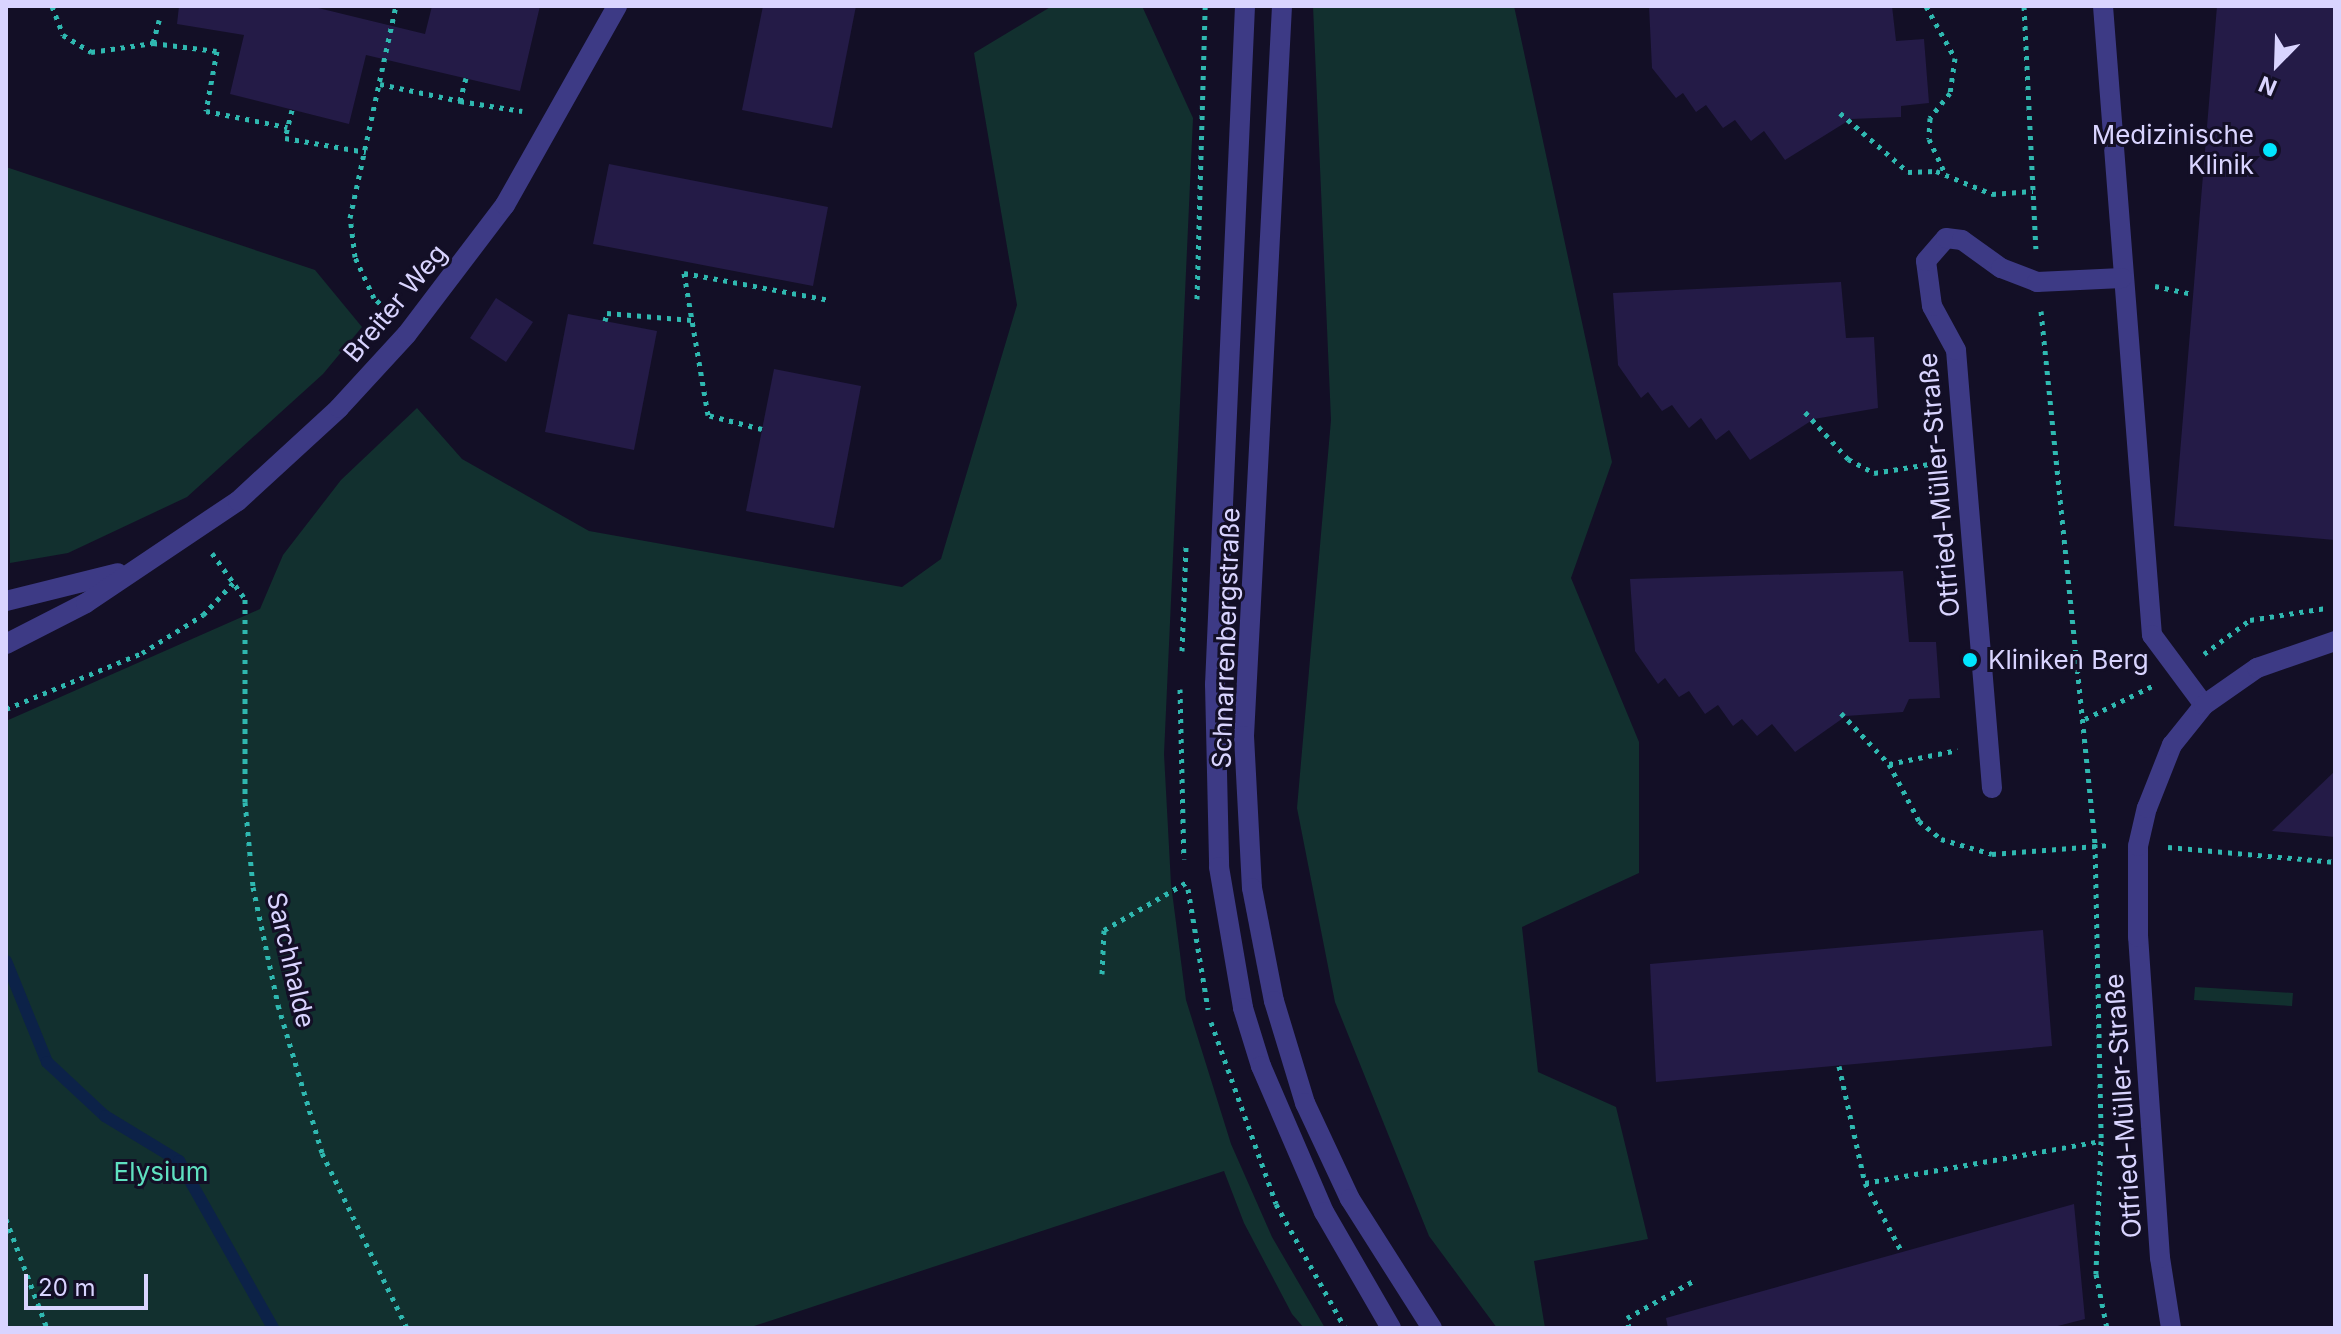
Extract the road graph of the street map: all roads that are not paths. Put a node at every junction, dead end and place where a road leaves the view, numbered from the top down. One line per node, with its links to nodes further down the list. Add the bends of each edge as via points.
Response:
1 (617, 6): 6 (street, Breiter Weg, via 544,145 407,334 284,462 238,501)
2 (1245, 6): 12 (street, Schnarrenbergstraße, via 1215,684 1219,867 1243,1008 1261,1066 1324,1212)
3 (1282, 6): 13 (street, Schnarrenbergstraße, via 1244,736 1252,888 1274,1001 1305,1103 1350,1199)
4 (2103, 6): 5 (street)
5 (2122, 278): 10 (street, via 2152,635); 11 (street, Otfried-Müller-Straße, via 2037,282 2001,268 1962,240 1946,238 1926,261 1932,306 1956,350)
6 (137, 567): 7 (street, Breiter Weg); 9 (street, Breiter Weg, via 86,603)
7 (6, 601)
8 (2335, 641): 10 (street, Otfried-Müller-Straße, via 2257,668)
9 (6, 644)
10 (2204, 705): 14 (street, Otfried-Müller-Straße, via 2157,776 2138,846 2145,1046)
11 (1992, 788)
12 (1391, 1328)
13 (1432, 1328)
14 (2171, 1328)

